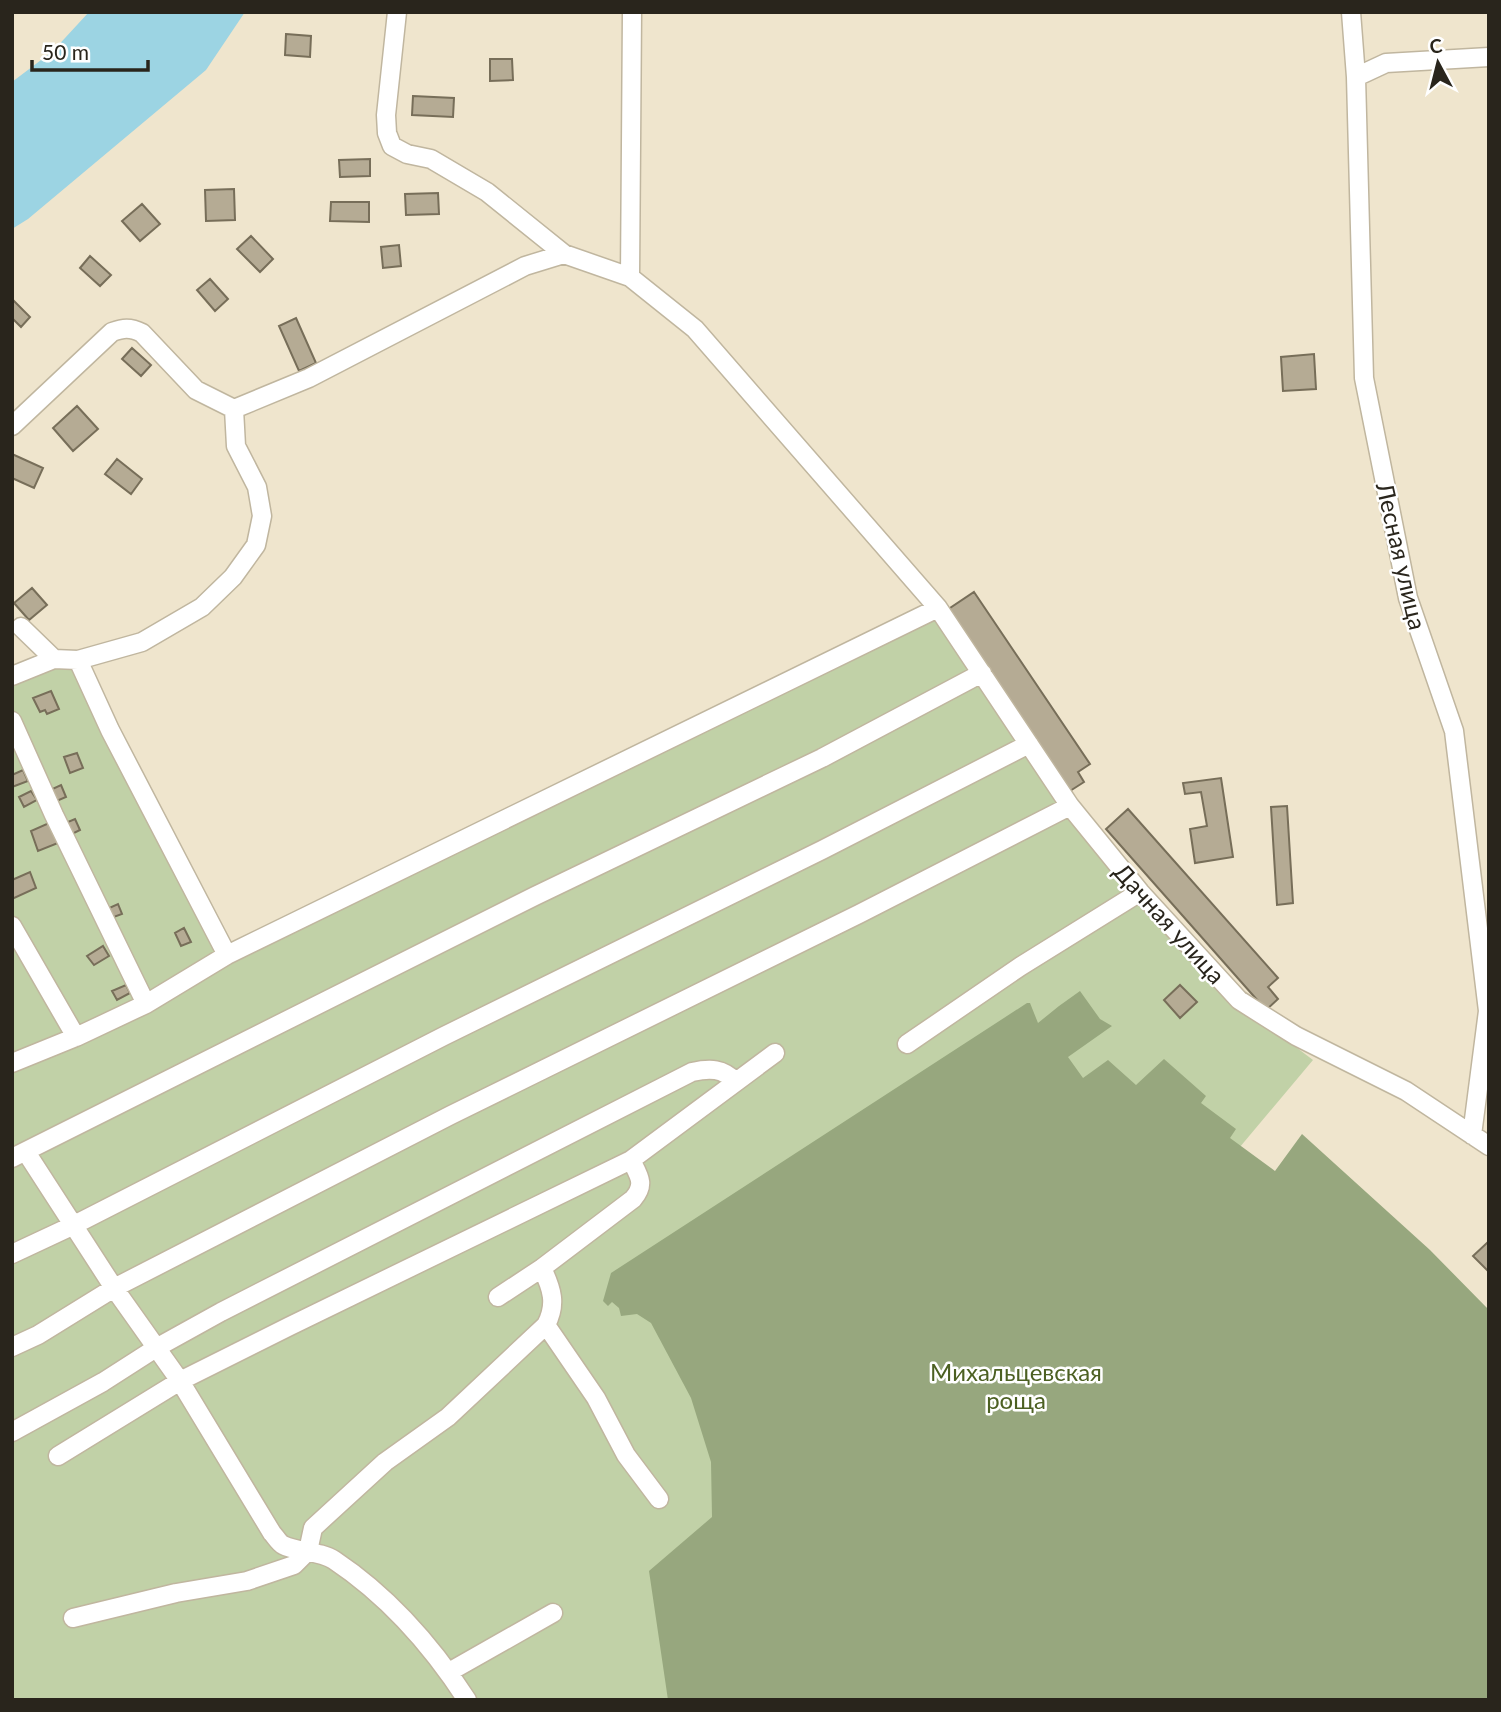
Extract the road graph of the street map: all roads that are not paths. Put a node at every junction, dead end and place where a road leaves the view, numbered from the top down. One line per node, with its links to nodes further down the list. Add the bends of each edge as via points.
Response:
1 (397, 12): 6 (street, Дачная улица, via 386,115 392,146 431,159 487,192)
2 (632, 12): 7 (street)
3 (1351, 12): 5 (street, Лесная улица)
4 (1489, 57): 5 (street, via 1386,63)
5 (1356, 77): 28 (street, Лесная улица, via 1364,378 1408,598 1454,731 1488,1010)
6 (564, 254): 7 (street, Дачная улица); 8 (street, via 525,266 309,378)
7 (630, 277): 10 (street, Дачная улица, via 695,329)
8 (234, 409): 9 (street, via 196,390 142,333 127,328 112,332); 13 (street, via 236,446 257,487 262,516 256,545 233,577 202,607 142,642)
9 (12, 426)
10 (938, 608): 14 (street, Дачная улица); 21 (street)
11 (21, 627): 12 (street)
12 (54, 659): 13 (street); 15 (street)
13 (78, 660): 21 (street)
14 (982, 673): 17 (street, Дачная улица); 30 (street, via 822,758)
15 (12, 676)
16 (12, 721): 22 (street)
17 (1029, 744): 18 (street, Дачная улица); 32 (street)
18 (1070, 806): 19 (street, Дачная улица); 35 (street)
19 (1140, 892): 24 (street); 28 (street, Дачная улица, via 1239,1000 1296,1036 1406,1091)
20 (12, 926): 23 (street)
21 (228, 955): 22 (street)
22 (146, 1004): 23 (street)
23 (76, 1037): 26 (street)
24 (907, 1044)
25 (775, 1053): 27 (street)
26 (12, 1063)
27 (736, 1082): 31 (street); 39 (street, via 720,1070 692,1072)
28 (1472, 1135): 29 (street, Дачная улица)
29 (1489, 1146)
30 (19, 1155): 32 (street)
31 (632, 1160): 34 (street, via 640,1180 637,1195); 40 (street)
32 (74, 1224): 33 (street); 35 (street)
33 (12, 1254)
34 (542, 1268): 36 (street); 37 (street, via 553,1303)
35 (114, 1288): 38 (street); 39 (street)
36 (498, 1297)
37 (546, 1325): 43 (street); 44 (street, via 448,1417 385,1462 313,1528)
38 (12, 1347)
39 (156, 1348): 40 (street); 41 (street)
40 (180, 1381): 42 (street); 44 (street, via 272,1533 282,1545)
41 (12, 1432)
42 (58, 1456)
43 (659, 1499)
44 (308, 1551): 46 (street, via 294,1565 247,1581); 47 (street, via 331,1558 376,1592)
45 (553, 1613): 47 (street)
46 (73, 1618)
47 (449, 1672): 48 (street)
48 (467, 1700)

